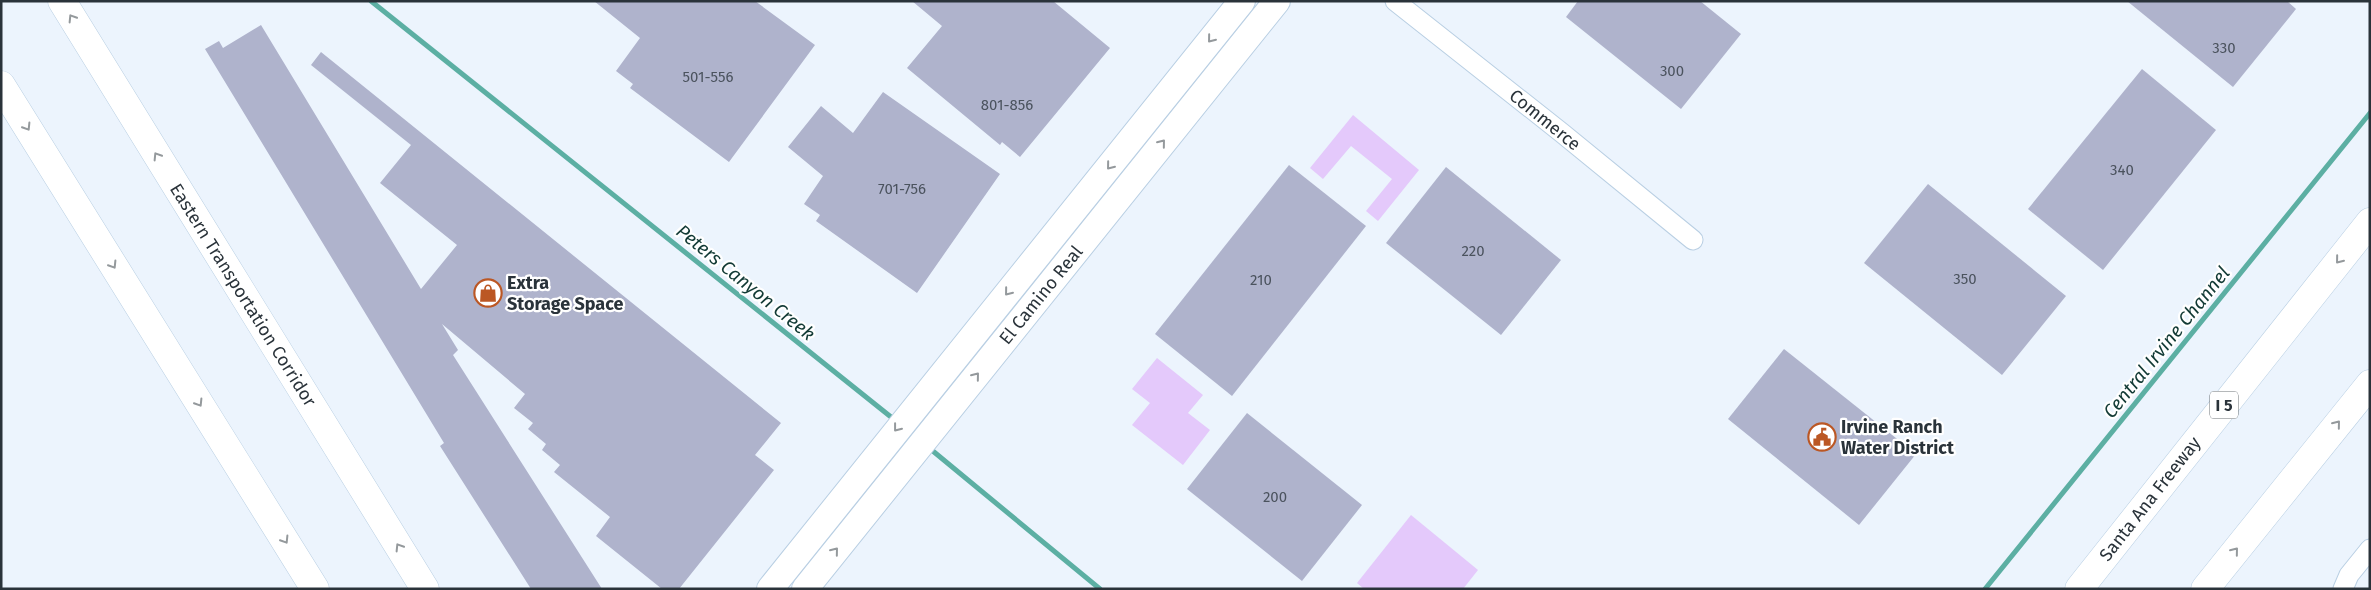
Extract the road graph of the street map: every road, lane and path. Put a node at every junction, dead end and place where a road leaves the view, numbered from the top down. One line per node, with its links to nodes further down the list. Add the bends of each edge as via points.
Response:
1 (62, 1): 11 (highway, Eastern Transportation Corridor, one-way to 1)
2 (1242, 1): 12 (main road, El Camino Real, one-way to 12)
3 (1277, 1): 13 (main road, El Camino Real, one-way to 3)
4 (1395, 1): 7 (street, Commerce)
5 (1, 86): 10 (highway, one-way to 10)
6 (2370, 222): 14 (highway, Santa Ana Freeway / I 5, one-way to 14)
7 (1693, 240)
8 (2370, 384): 15 (highway, one-way to 8)
9 (2370, 549): 16 (street, via 2348,575)
10 (315, 589)
11 (425, 589)
12 (770, 589)
13 (805, 589)
14 (2079, 589)
15 (2205, 589)
16 (2343, 589)

